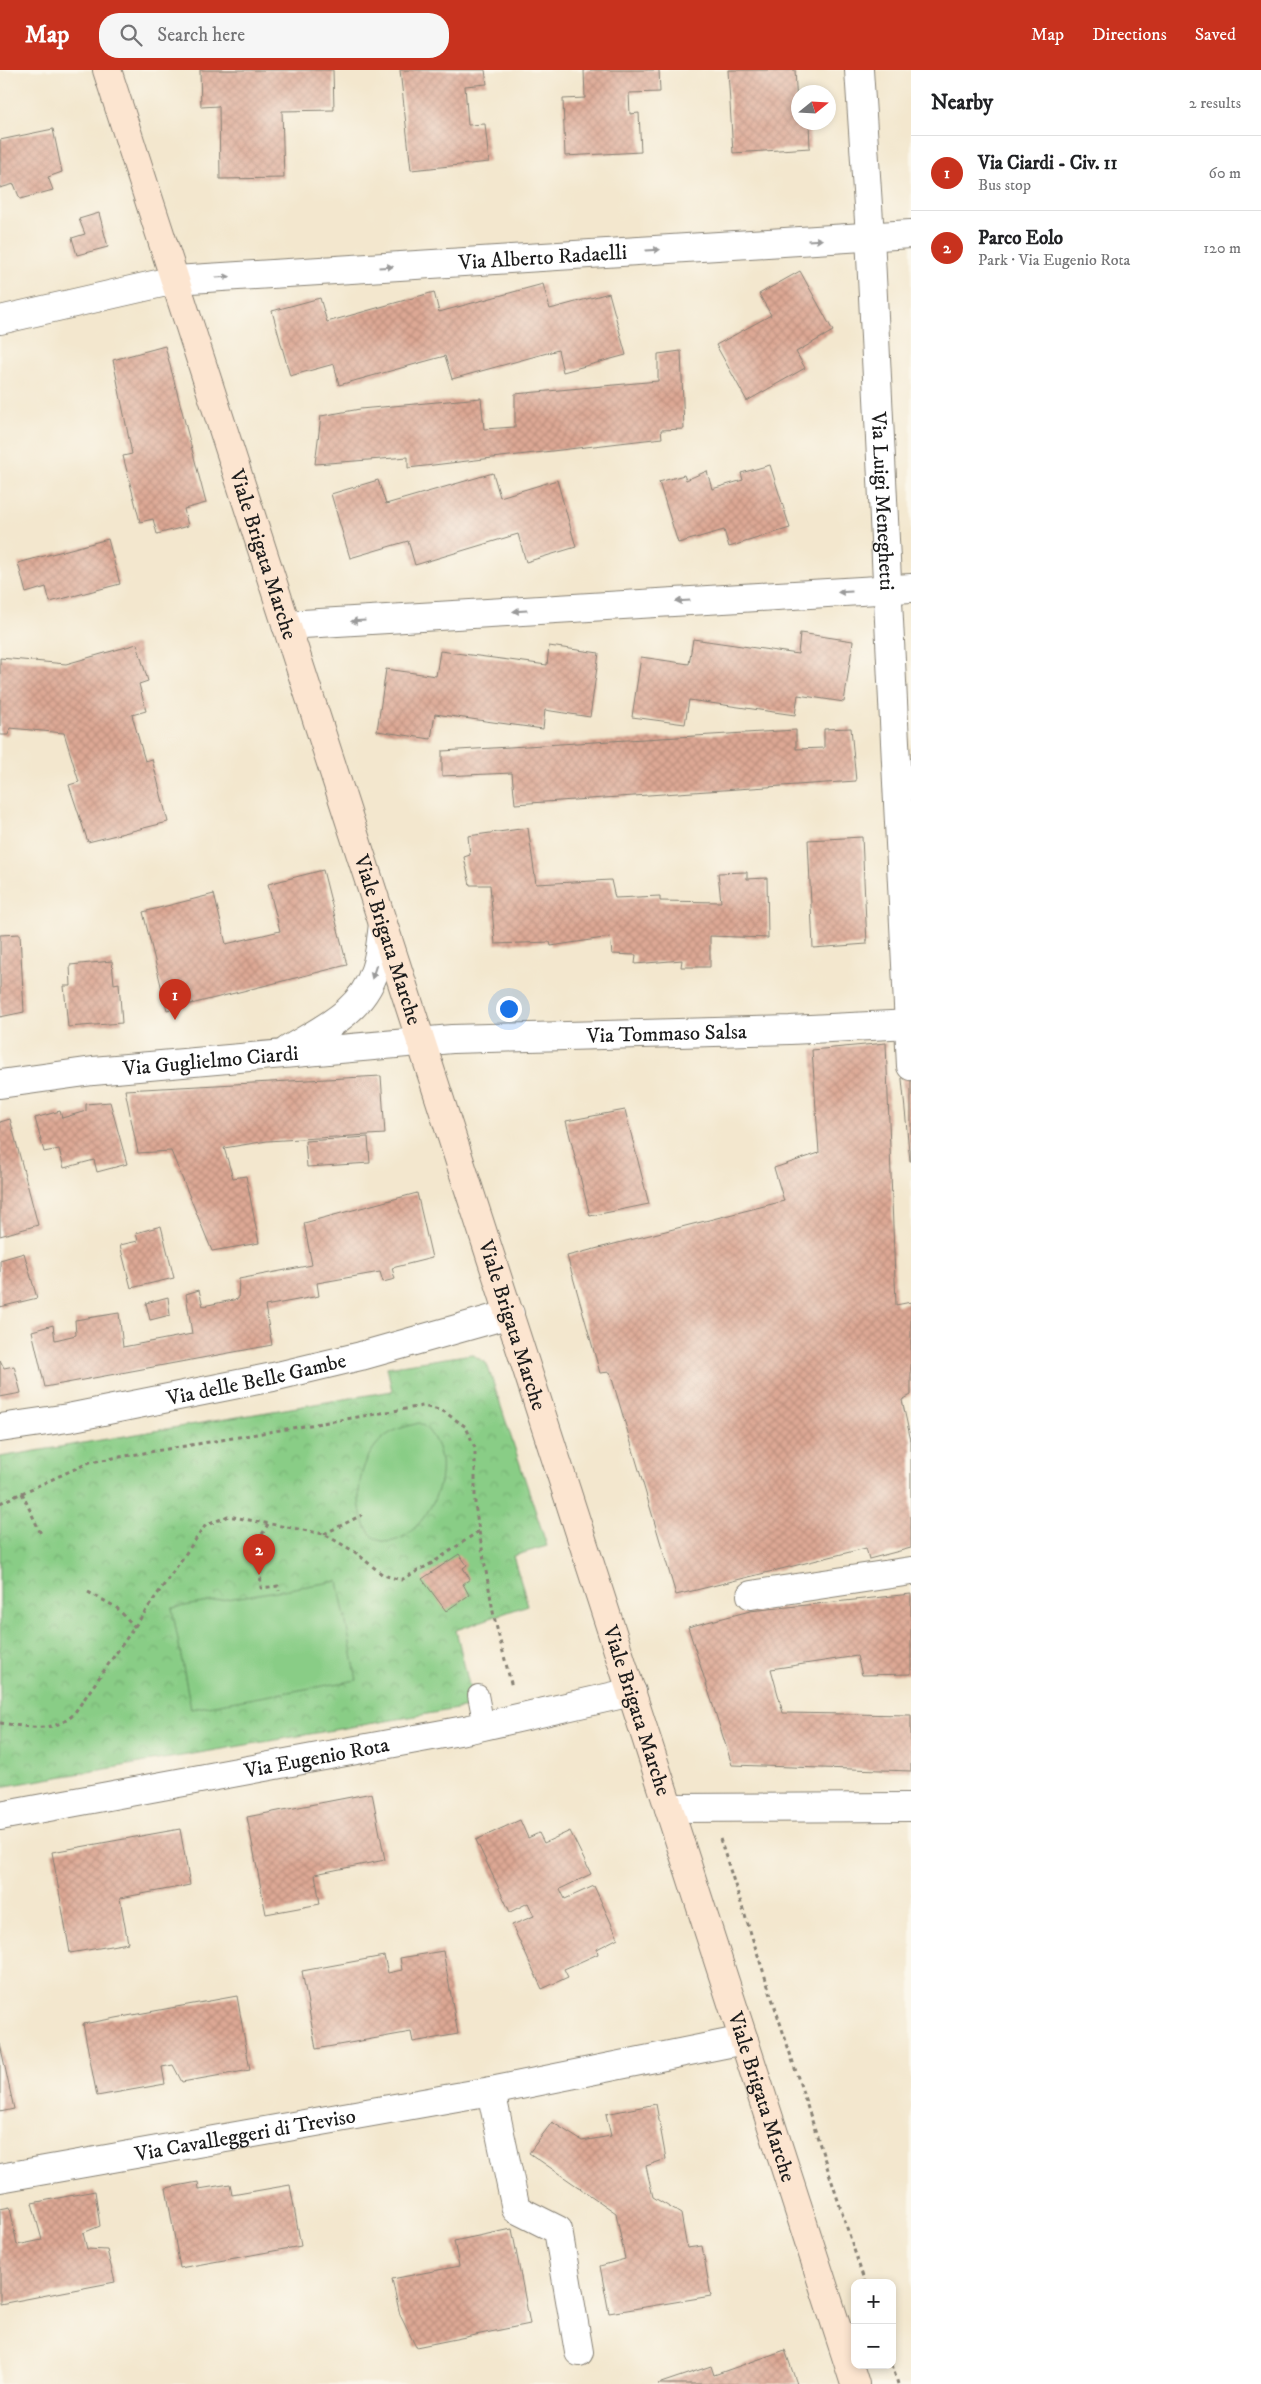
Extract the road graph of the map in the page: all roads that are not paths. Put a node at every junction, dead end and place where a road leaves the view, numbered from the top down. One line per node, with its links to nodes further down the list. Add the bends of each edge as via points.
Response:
1 (107, 70): 5 (street, Viale Brigata Marche)
2 (859, 70): 4 (street, Via Luigi Meneghetti)
3 (911, 234): 4 (street, Via Alberto Radaelli)
4 (870, 236): 5 (street, Via Alberto Radaelli, one-way to 4); 7 (street, Via Luigi Meneghetti)
5 (175, 280): 6 (street, Via Alberto Radaelli); 8 (street, Viale Brigata Marche)
6 (0, 320)
7 (899, 588): 8 (street, one-way to 8); 10 (street, Via Luigi Meneghetti)
8 (286, 625): 9 (street, Viale Brigata Marche)
9 (383, 924): 11 (street, Viale Brigata Marche); 12 (street, one-way to 12, via 375,970 359,1002 344,1016)
10 (910, 1024): 11 (street, Via Tommaso Salsa); 13 (street, Via Luigi Meneghetti)
11 (422, 1042): 12 (street, Via Guglielmo Ciardi); 15 (street, Viale Brigata Marche)
12 (283, 1053): 14 (street, Via Guglielmo Ciardi, via 93,1071)
13 (911, 1066)
14 (0, 1084)
15 (510, 1314): 16 (street, Via delle Belle Gambe, via 273,1377 68,1418); 19 (street, Viale Brigata Marche)
16 (0, 1428)
17 (911, 1571): 18 (street)
18 (751, 1595)
19 (632, 1692): 21 (street, Via Eugenio Rota); 23 (street, Viale Brigata Marche)
20 (478, 1695): 21 (lane)
21 (484, 1726): 24 (street, Via Eugenio Rota)
22 (911, 1807): 23 (street, Viale Brigata Marche)
23 (670, 1808): 25 (street, Viale Brigata Marche)
24 (0, 1816)
25 (744, 2040): 26 (street, Via Cavalleggeri di Treviso); 29 (street, Viale Brigata Marche)
26 (491, 2091): 27 (street, Via Cavalleggeri di Treviso); 28 (street, via 516,2209 558,2230)
27 (0, 2178)
28 (579, 2352)
29 (856, 2384)

